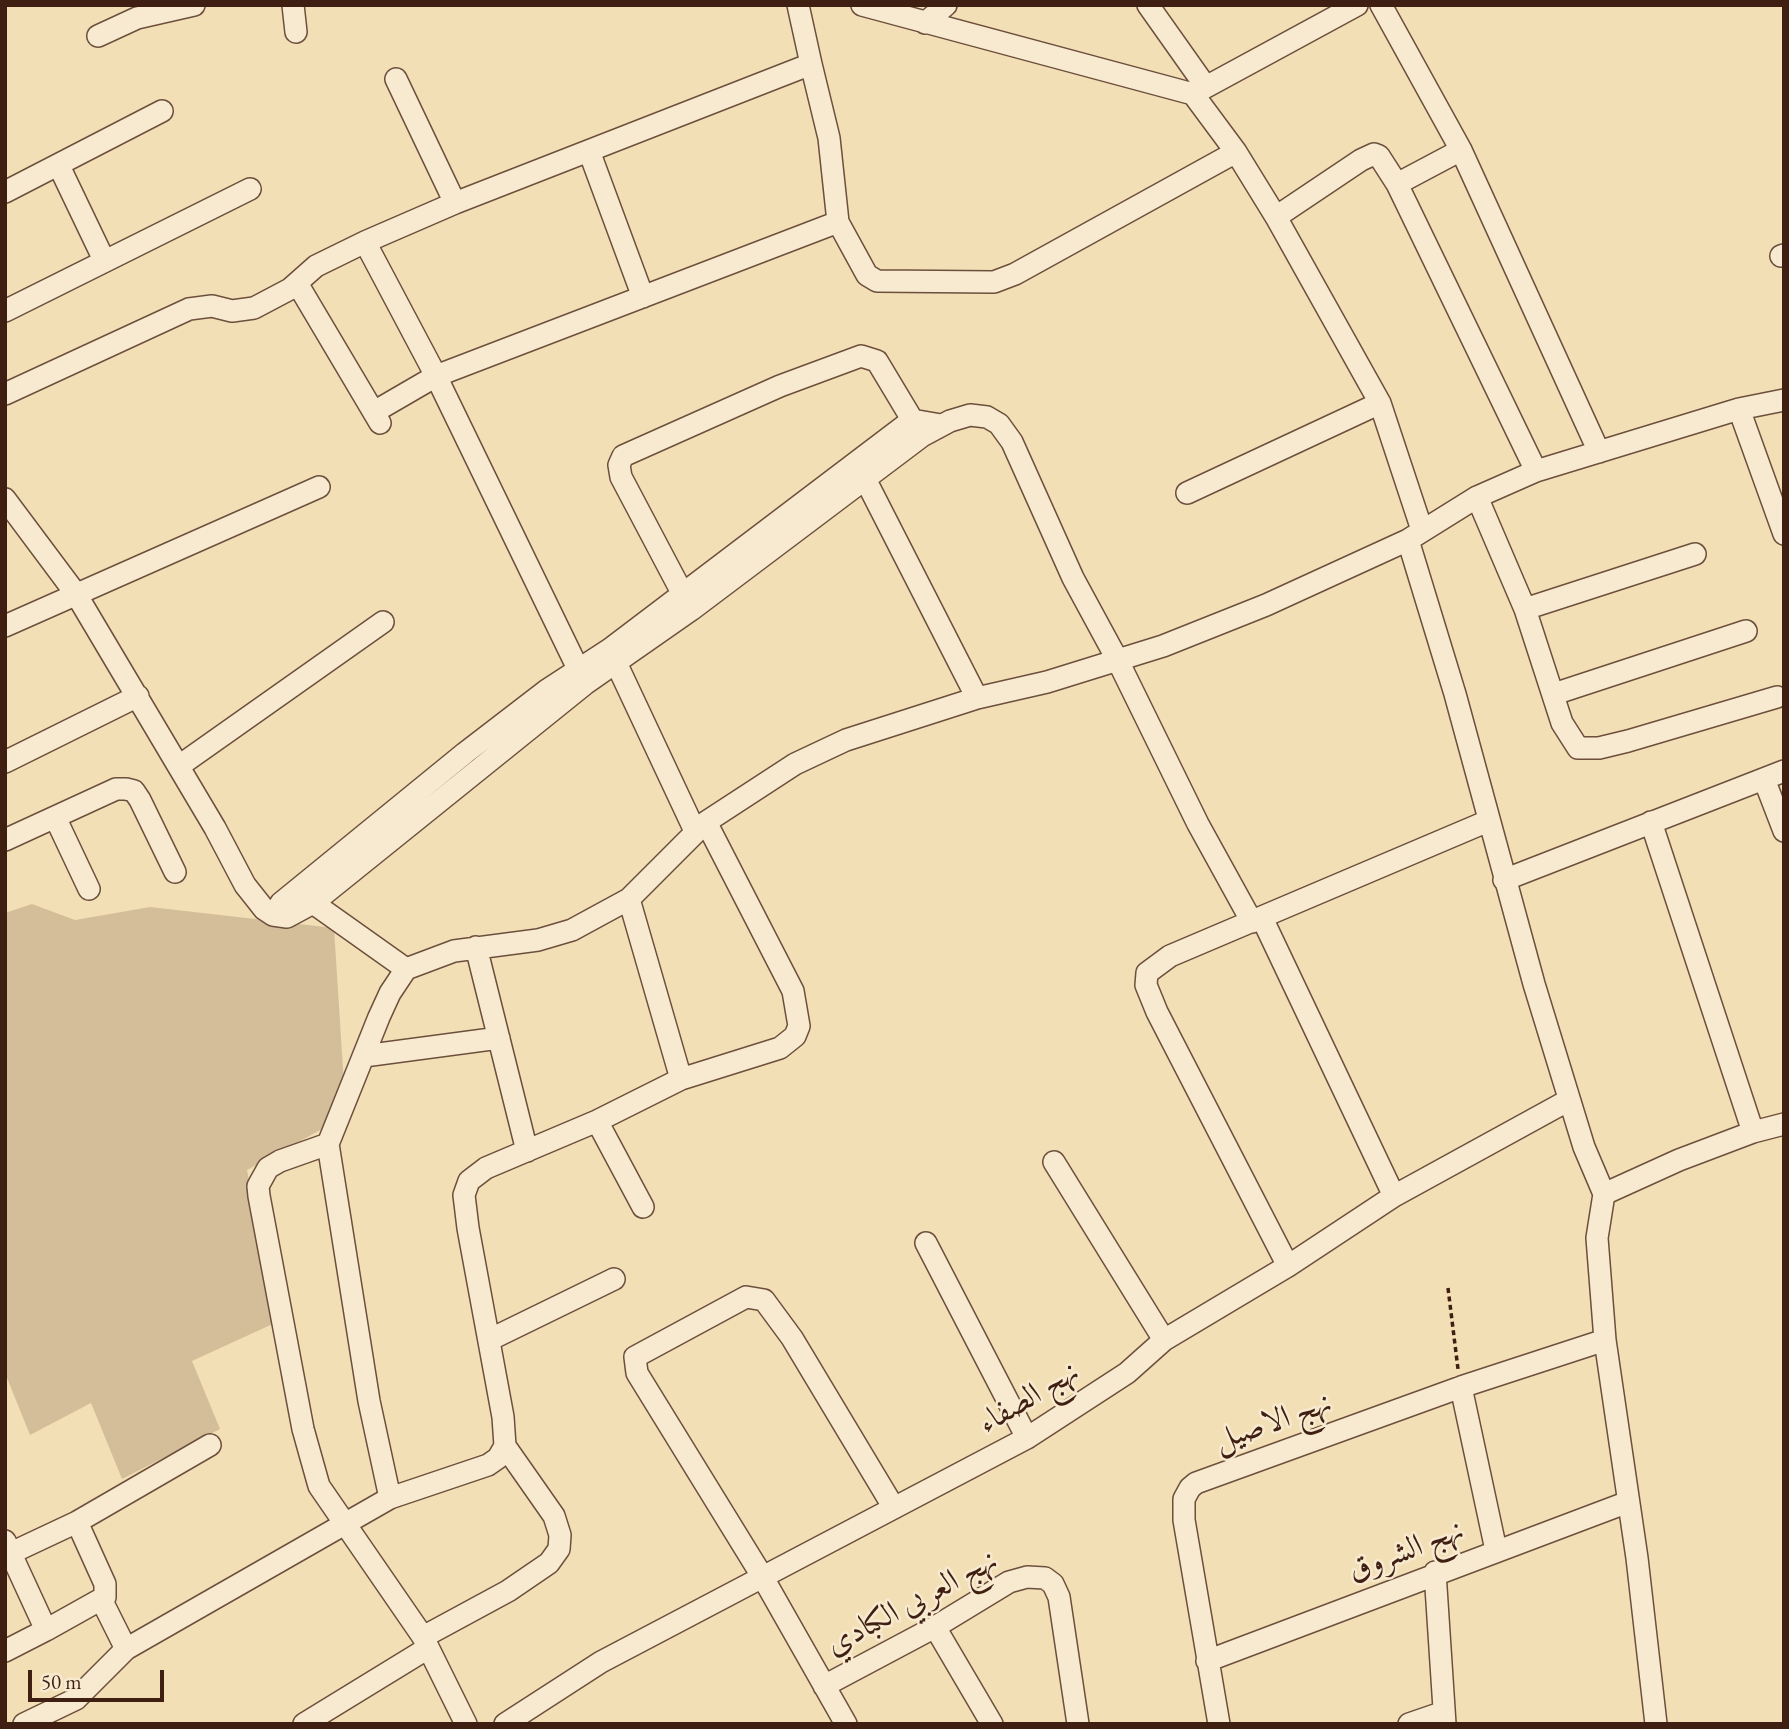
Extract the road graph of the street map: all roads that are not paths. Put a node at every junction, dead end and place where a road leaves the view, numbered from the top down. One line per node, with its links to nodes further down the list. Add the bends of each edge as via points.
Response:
1 (194, 5): 9 (street)
2 (293, 5): 11 (street)
3 (798, 5): 13 (street)
4 (862, 5): 10 (street)
5 (946, 5): 10 (street)
6 (1148, 5): 15 (street)
7 (1357, 5): 15 (street)
8 (1381, 5): 17 (street)
9 (133, 12): 12 (street)
10 (925, 23): 15 (street)
11 (296, 32)
12 (98, 36)
13 (811, 64): 18 (street); 26 (street, via 829,138)
14 (396, 79): 24 (street)
15 (1200, 91): 19 (street)
16 (162, 111): 20 (street)
17 (1461, 150): 21 (street); 38 (street)
18 (589, 151): 24 (street); 30 (street)
19 (1236, 152): 25 (street); 26 (street, via 994,282 877,281 862,266)
20 (59, 166): 23 (street); 28 (street)
21 (1397, 184): 25 (street, via 1383,160 1368,155); 40 (street)
22 (250, 189): 28 (street)
23 (5, 192)
24 (455, 203): 27 (street)
25 (1276, 217): 35 (street)
26 (838, 222): 30 (street)
27 (365, 242): 29 (street, via 316,265); 32 (street)
28 (103, 260): 31 (street)
29 (297, 284): 32 (street, via 377,418); 33 (street, via 254,308 189,309)
30 (643, 298): 32 (street)
31 (5, 311)
32 (436, 376): 56 (street)
33 (5, 394)
34 (1784, 400): 36 (street)
35 (1380, 403): 42 (street); 46 (street)
36 (1739, 409): 38 (street); 45 (street)
37 (917, 428): 39 (street); 49 (street, via 877,360 861,356 780,386 623,456 618,465 621,477); 55 (street, via 971,415 999,424 1012,442 1073,578)
38 (1599, 452): 40 (street)
39 (862, 471): 49 (street); 60 (street)
40 (1536, 471): 43 (street)
41 (320, 487): 48 (street)
42 (1187, 494)
43 (1478, 497): 46 (street); 50 (street)
44 (5, 499): 48 (street)
45 (1784, 534)
46 (1415, 535): 55 (street, via 1266,605); 65 (street)
47 (1695, 554): 50 (street)
48 (76, 594): 52 (street); 58 (street)
49 (687, 602): 54 (street)
50 (1524, 609): 57 (street)
51 (383, 622): 62 (street)
52 (5, 626)
53 (1746, 631): 57 (street)
54 (613, 656): 56 (street); 67 (street)
55 (1118, 661): 60 (street); 76 (street, via 1198,824)
56 (581, 676): 74 (street); 75 (street, via 465,753 281,903)
57 (1555, 694): 59 (street, via 1568,736 1578,748 1628,741)
58 (138, 696): 61 (street); 62 (street)
59 (1777, 697)
60 (976, 698): 67 (street, via 846,740 796,764)
61 (5, 762)
62 (179, 766): 75 (street, via 245,885)
63 (1774, 775): 66 (street); 68 (street)
64 (55, 817): 69 (street); 70 (street, via 116,789 134,792); 72 (street)
65 (1488, 821): 71 (street); 76 (street)
66 (1651, 821): 71 (street); 85 (street)
67 (701, 826): 73 (street); 81 (street, via 793,990 799,1026 795,1036 780,1048)
68 (1784, 831)
69 (5, 841)
70 (175, 872)
71 (1504, 880): 82 (street)
72 (89, 889)
73 (629, 899): 77 (street, via 572,930 538,940); 81 (street)
74 (313, 903): 75 (street, via 287,916); 78 (street)
75 (273, 915)
76 (1257, 920): 90 (street); 93 (street, via 1170,956 1150,968 1146,980 1157,1012)
77 (476, 947): 78 (street); 79 (street)
78 (406, 969): 80 (street, via 390,993)
79 (499, 1038): 80 (street); 87 (street)
80 (364, 1056): 86 (street)
81 (681, 1079): 83 (street)
82 (1569, 1100): 89 (street); 90 (street, نهج الصفاء)
83 (597, 1121): 87 (street); 91 (street)
84 (1784, 1124): 85 (street)
85 (1753, 1132): 89 (street)
86 (328, 1143): 102 (street, via 364,1376); 106 (street, via 268,1168 258,1186 311,1461 319,1486)
87 (527, 1151): 95 (street, via 486,1168 469,1181 464,1195)
88 (1054, 1162): 96 (street)
89 (1604, 1194): 97 (street, via 1597,1238)
90 (1394, 1196): 93 (street, نهج الصفاء)
91 (643, 1207)
92 (926, 1243): 99 (street)
93 (1288, 1266): 96 (street, نهج الصفاء)
94 (614, 1279): 95 (street)
95 (489, 1340): 101 (street)
96 (1164, 1340): 99 (street, نهج الصفاء, via 1081,1406)
97 (1605, 1340): 98 (street, نهج الاصيل); 103 (street)
98 (1461, 1387): 108 (street); 117 (street, نهج الاصيل, via 1190,1488 1184,1499 1184,1520)
99 (1027, 1438): 104 (street, نهج الصفاء)
100 (209, 1445): 105 (street)
101 (505, 1446): 102 (street, via 488,1465); 114 (street, via 554,1517 559,1549 549,1563)
102 (390, 1498): 106 (street)
103 (1628, 1502): 108 (street, نهج الشروق); 129 (street)
104 (894, 1508): 110 (street, نهج الصفاء); 110 (street, via 771,1307 756,1297 746,1297 641,1352 633,1363)
105 (77, 1522): 107 (street); 111 (street, via 106,1584)
106 (347, 1524): 114 (street); 115 (street)
107 (8, 1547): 113 (street)
108 (1496, 1550): 109 (street, نهج الشروق)
109 (1435, 1572): 117 (street, نهج الشروق); 119 (street)
110 (762, 1576): 118 (street); 123 (street, نهج الصفاء, via 601,1662)
111 (102, 1601): 113 (street); 115 (street)
112 (935, 1627): 118 (street, نهج العربي الكبادي); 125 (street); 126 (street, نهج العربي الكبادي, via 1009,1582 1045,1578 1059,1597)
113 (46, 1630): 116 (street)
114 (425, 1643): 121 (street); 122 (street)
115 (126, 1649): 120 (street, via 76,1699)
116 (5, 1651)
117 (1207, 1661): 127 (street, نهج الاصيل)
118 (824, 1686): 124 (street)
119 (1445, 1718): 128 (street)
120 (24, 1724)
121 (304, 1724)
122 (466, 1724)
123 (505, 1724)
124 (846, 1724)
125 (992, 1724)
126 (1079, 1724)
127 (1219, 1724)
128 (1409, 1724)
129 (1656, 1724)

